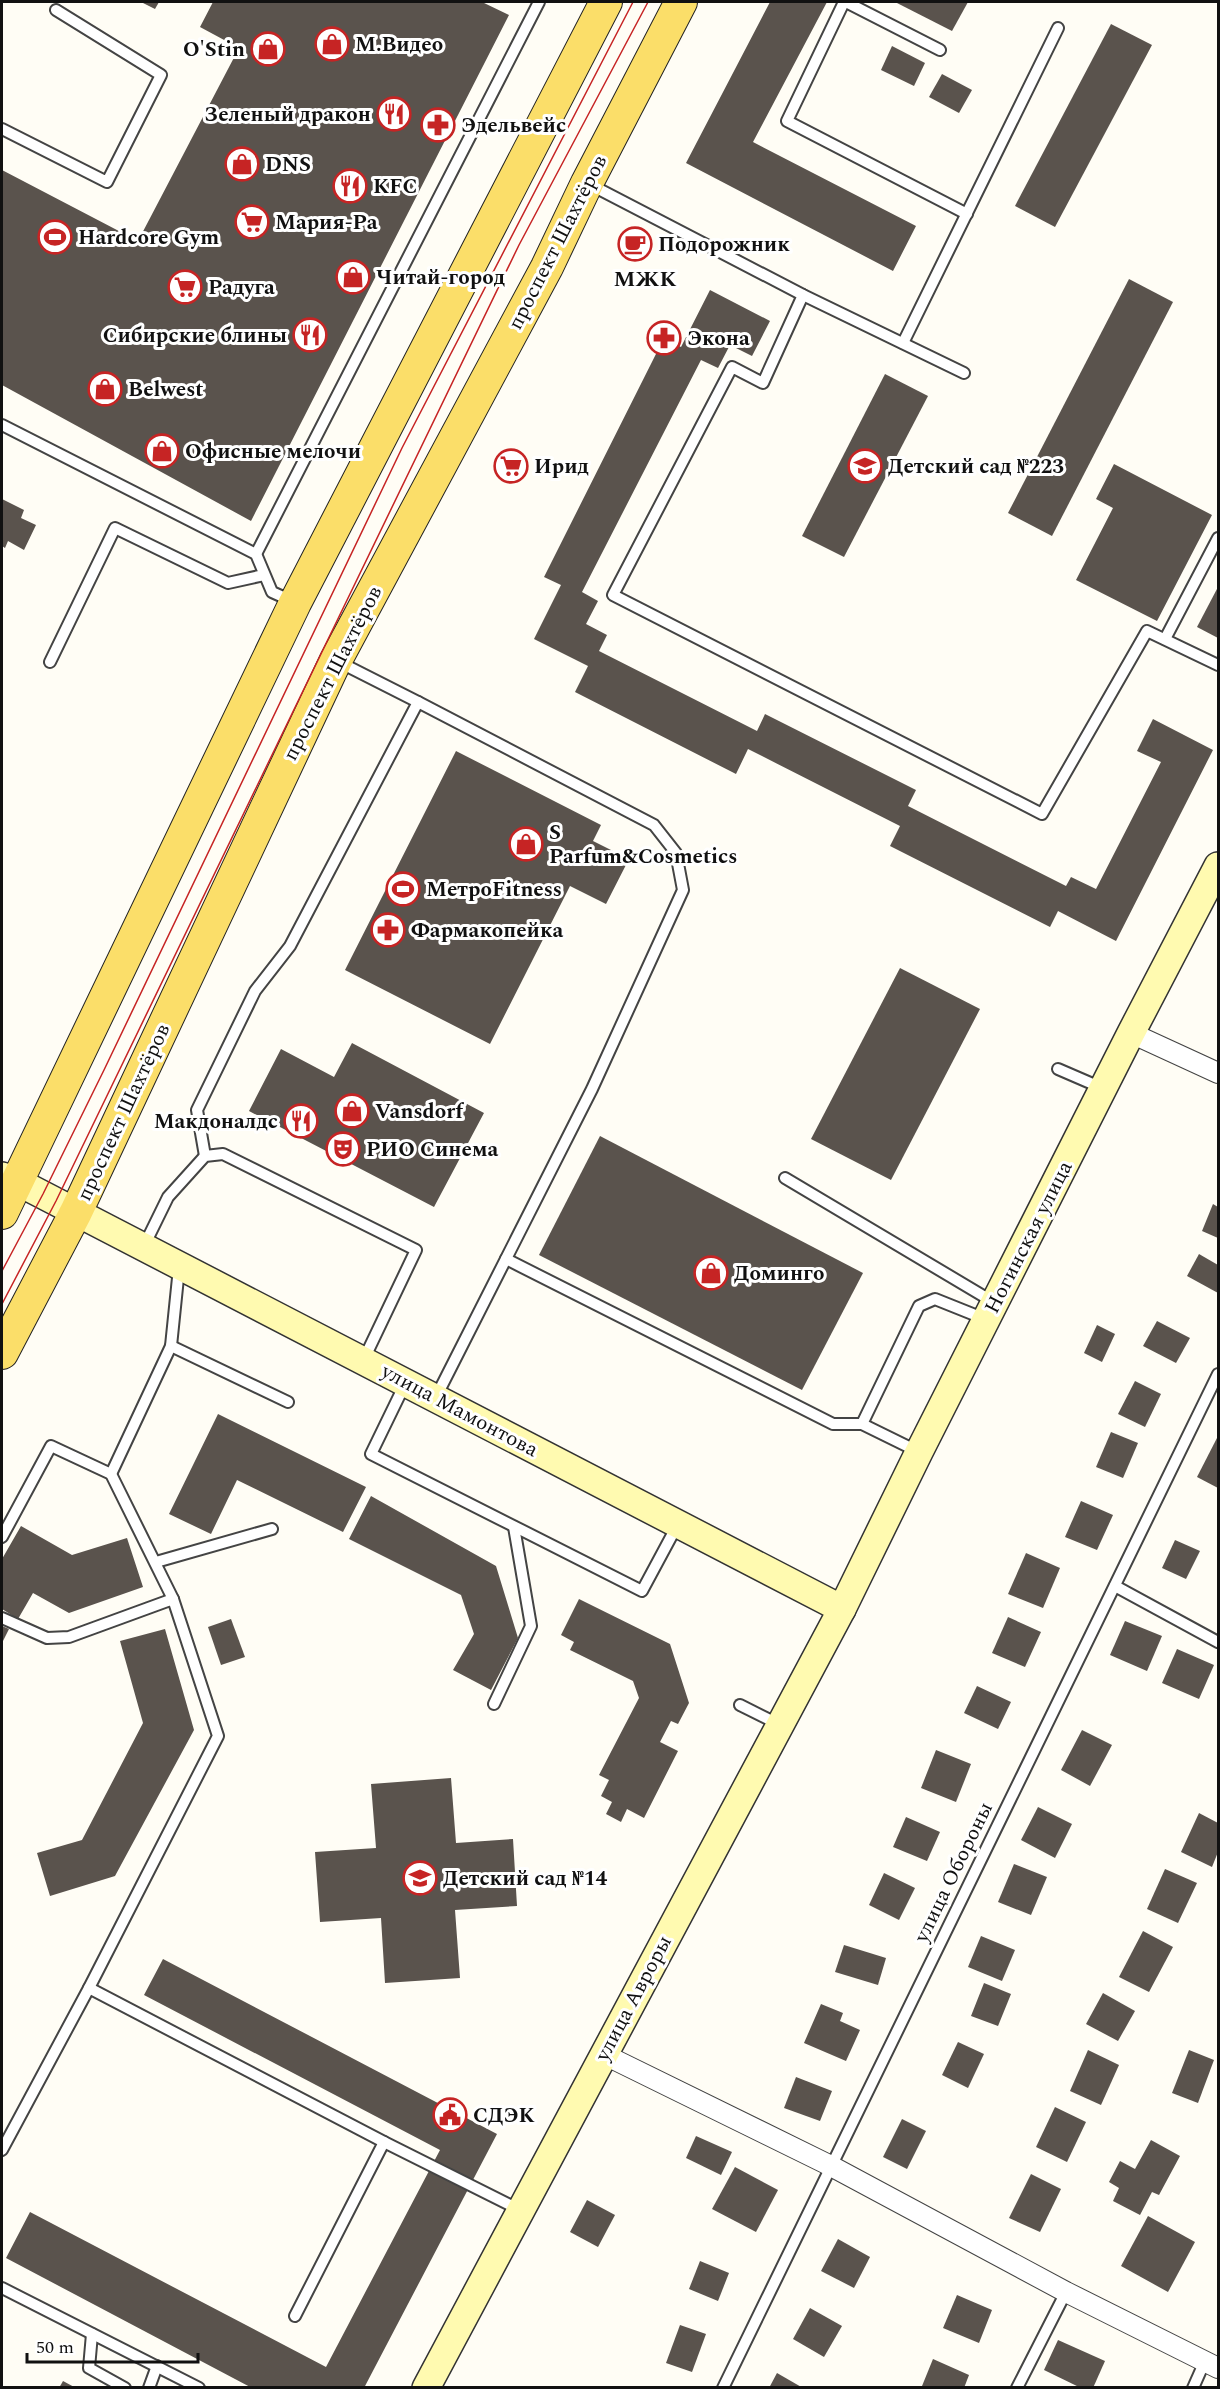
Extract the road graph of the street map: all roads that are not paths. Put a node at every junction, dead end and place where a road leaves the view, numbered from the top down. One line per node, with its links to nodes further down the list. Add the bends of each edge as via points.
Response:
1 (539, 2): 16 (lane)
2 (606, 2): 18 (main road)
3 (681, 2): 9 (main road, проспект Шахтёров)
4 (845, 2): 7 (lane); 10 (lane, via 787,121)
5 (56, 10): 8 (lane, via 161,75 107,182)
6 (1058, 28): 10 (lane)
7 (940, 50)
8 (2, 129)
9 (586, 183): 11 (lane); 20 (main road, проспект Шахтёров, via 547,267)
10 (967, 214): 12 (lane)
11 (803, 295): 12 (lane); 19 (lane, via 764,383 732,367 613,595 1042,814 1148,631)
12 (903, 344): 13 (lane)
13 (964, 373)
14 (2, 425): 16 (lane)
15 (1218, 538): 19 (lane)
16 (256, 554): 17 (lane)
17 (264, 575): 18 (lane, via 272,592); 21 (lane, via 228,583 116,528)
18 (295, 603): 30 (main road)
19 (1165, 639): 22 (lane)
20 (336, 660): 23 (lane); 32 (main road, проспект Шахтёров)
21 (50, 662)
22 (1218, 665)
23 (418, 702): 29 (lane, via 290,946 255,991 197,1110); 35 (lane, via 654,825 676,853 683,890 592,1089)
24 (1218, 866): 25 (street, Ногинская улица)
25 (1131, 1033): 27 (street); 28 (street, Ногинская улица)
26 (1058, 1069): 28 (lane)
27 (1218, 1073)
28 (1102, 1088): 37 (street, Ногинская улица)
29 (206, 1156): 34 (lane, via 168,1197); 40 (lane, via 223,1155 416,1250)
30 (7, 1172): 32 (street, улица Мамонтова); 33 (main road)
31 (785, 1178): 37 (lane)
32 (76, 1212): 34 (street, улица Мамонтова); 39 (main road, проспект Шахтёров)
33 (2, 1213)
34 (144, 1245): 36 (street, улица Мамонтова)
35 (506, 1259): 43 (lane); 45 (lane, via 833,1424)
36 (179, 1264): 38 (lane); 40 (street, улица Мамонтова)
37 (991, 1312): 45 (lane, via 935,1299 919,1306); 46 (street, Ногинская улица)
38 (171, 1346): 44 (lane); 47 (lane)
39 (2, 1353)
40 (364, 1360): 42 (street, улица Мамонтова)
41 (1218, 1374): 53 (lane, улица Обороны)
42 (406, 1382): 43 (street, улица Мамонтова); 49 (lane, via 371,1454)
43 (436, 1398): 48 (street, улица Мамонтова)
44 (288, 1402)
45 (862, 1425): 46 (lane)
46 (919, 1452): 55 (street, Ногинская улица)
47 (111, 1474): 51 (lane, via 51,1446); 52 (lane)
48 (678, 1524): 49 (lane, via 642,1591); 55 (street, улица Мамонтова)
49 (514, 1527): 58 (lane, via 531,1626)
50 (272, 1529): 52 (lane)
51 (2, 1537)
52 (156, 1562): 54 (lane)
53 (1115, 1586): 57 (lane); 65 (lane, улица Обороны)
54 (173, 1599): 56 (lane, via 69,1637 47,1638); 61 (lane, via 218,1736)
55 (842, 1610): 60 (street, улица Авроры)
56 (2, 1618)
57 (1218, 1642)
58 (494, 1704)
59 (740, 1706): 60 (lane)
60 (780, 1725): 62 (street, улица Авроры)
61 (89, 1988): 63 (lane); 64 (lane)
62 (603, 2054): 65 (street); 66 (street, улица Авроры)
63 (384, 2142): 66 (lane); 69 (lane)
64 (2, 2150)
65 (831, 2166): 68 (street); 77 (lane, улица Обороны)
66 (520, 2210): 76 (street, улица Авроры)
67 (2, 2288): 70 (lane)
68 (1066, 2292): 71 (street); 78 (lane)
69 (295, 2316)
70 (92, 2334): 72 (lane); 73 (lane, via 89,2368)
71 (1212, 2365): 79 (lane)
72 (157, 2366): 74 (lane); 75 (lane)
73 (125, 2388)
74 (149, 2388)
75 (199, 2388)
76 (426, 2388)
77 (723, 2388)
78 (1017, 2388)
79 (1193, 2388)

